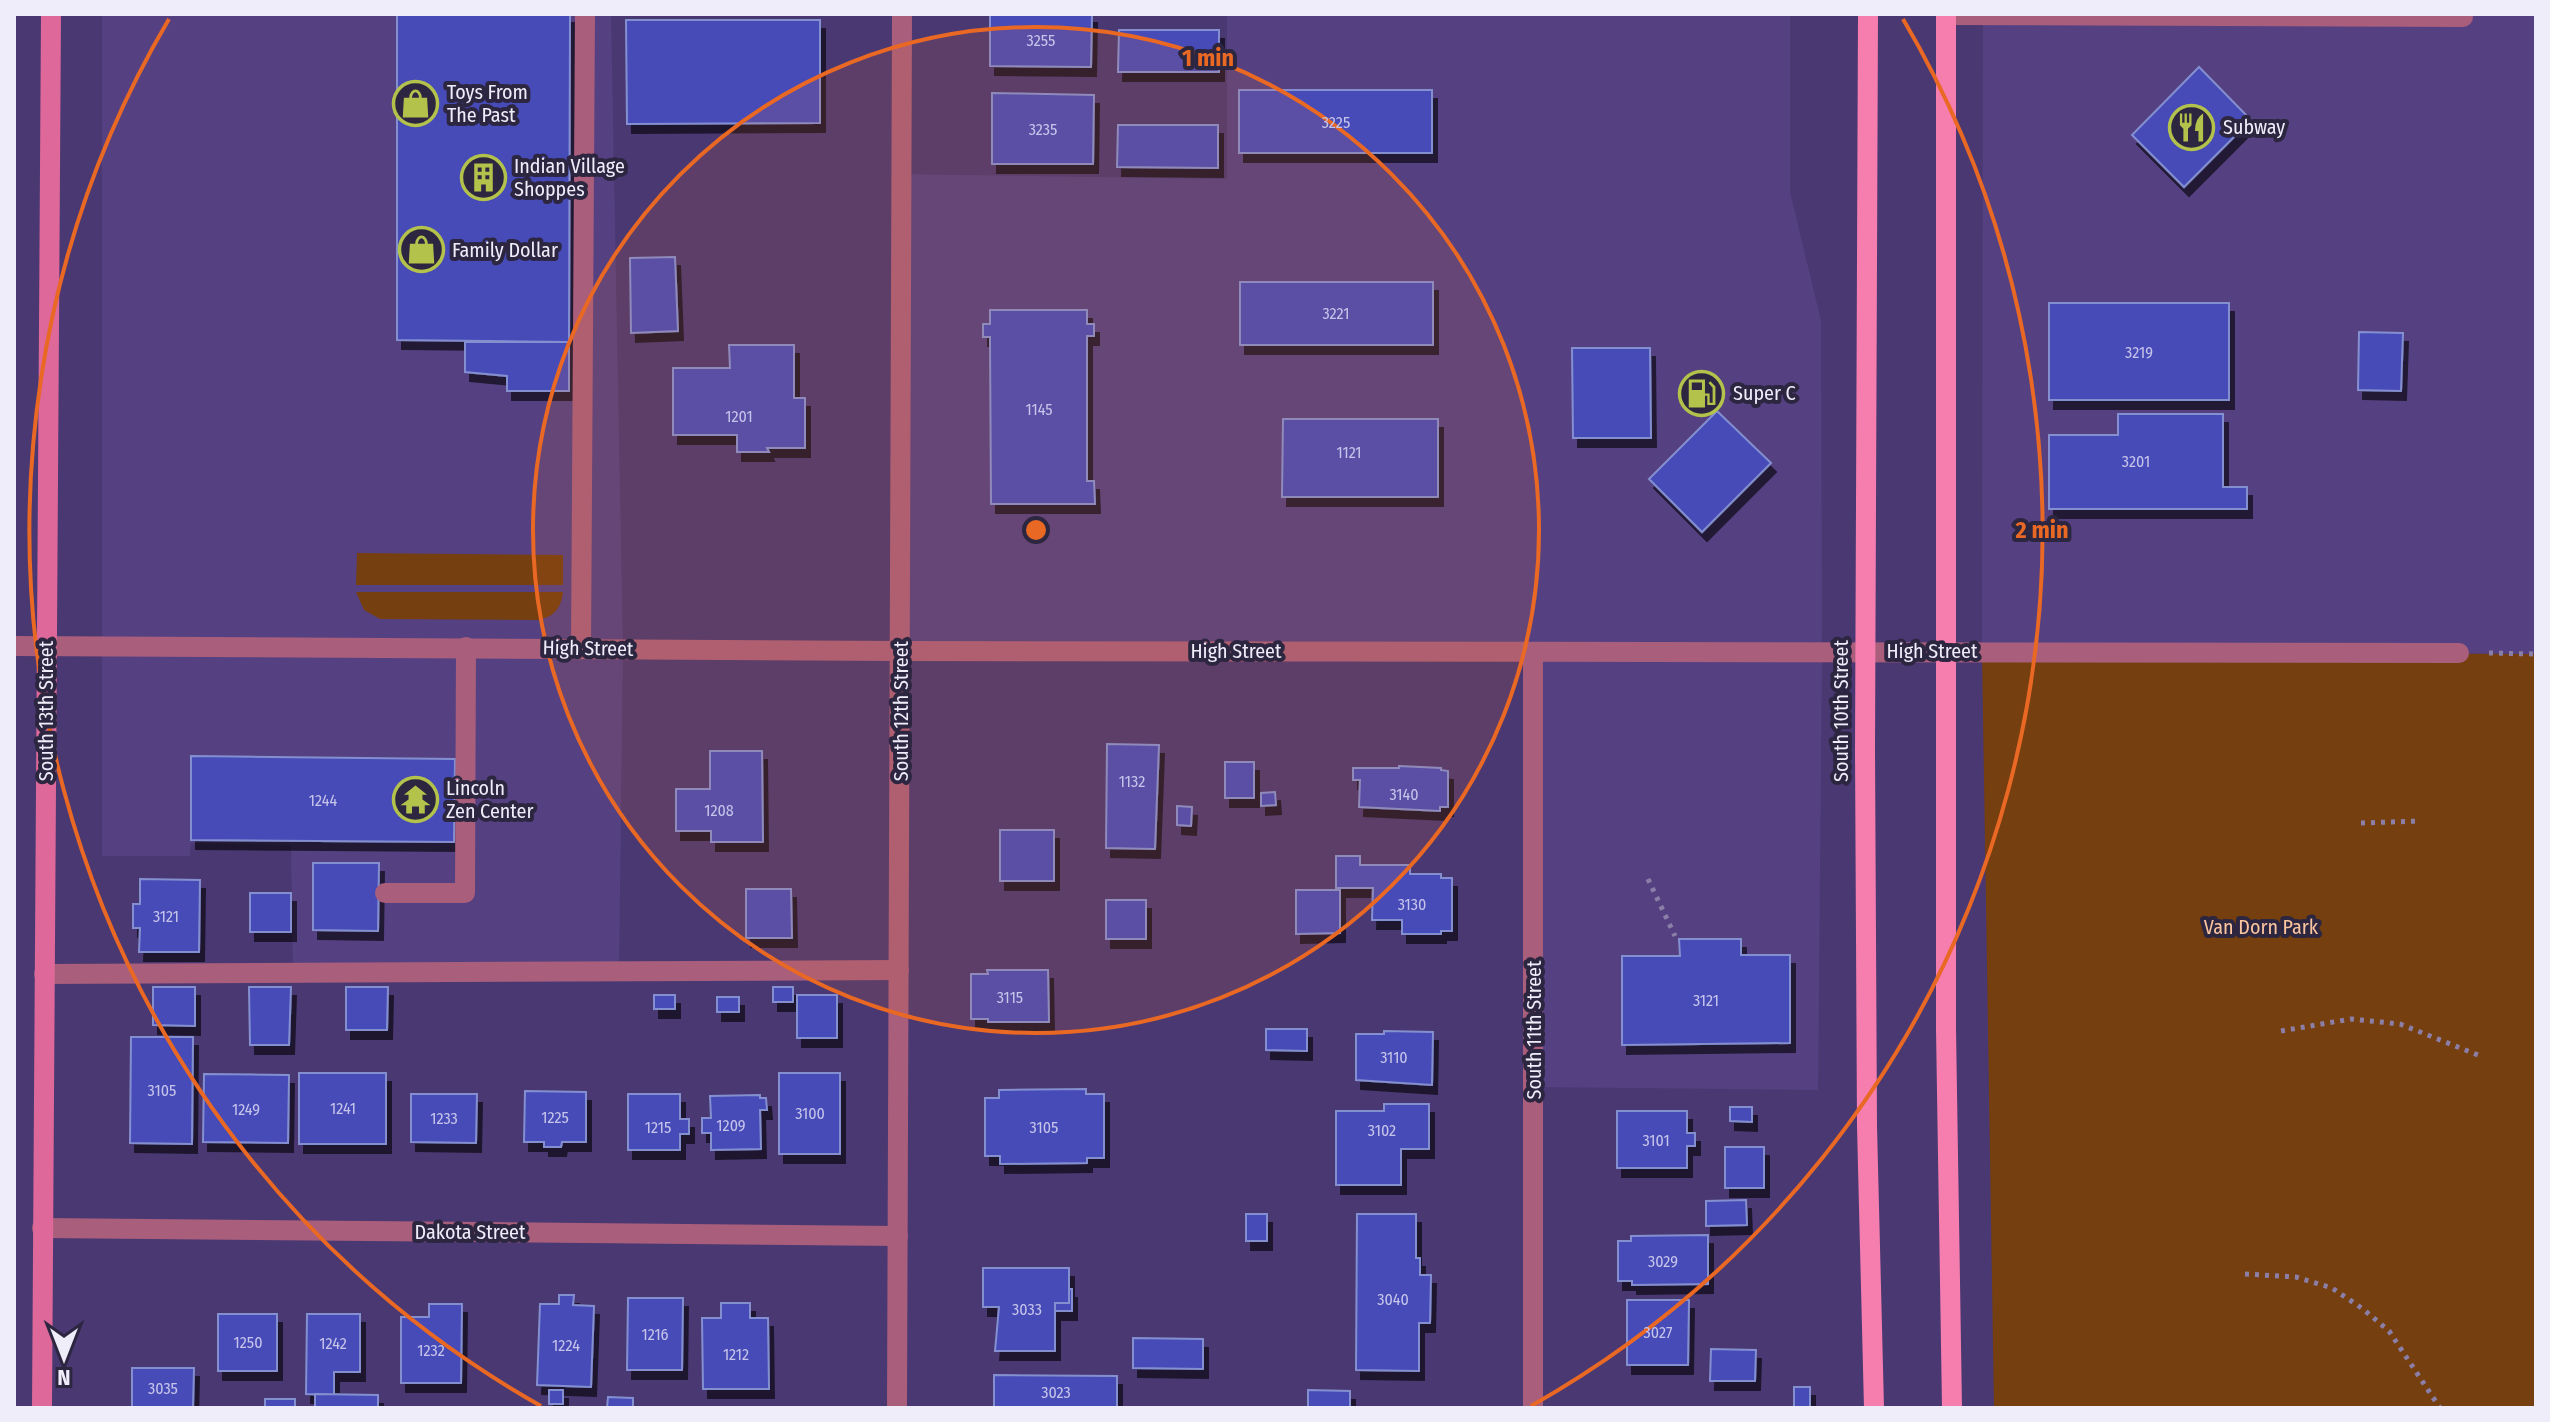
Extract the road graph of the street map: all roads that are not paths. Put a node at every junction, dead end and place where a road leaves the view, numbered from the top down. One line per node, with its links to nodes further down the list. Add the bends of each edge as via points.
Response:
1 (51, 14): 8 (main road, South 13th Street)
2 (585, 14): 10 (street)
3 (902, 14): 11 (street, South 12th Street)
4 (1868, 14): 12 (main road, South 10th Street)
5 (1946, 14): 6 (street); 14 (main road)
6 (2463, 17)
7 (14, 646): 8 (street, High Street)
8 (46, 646): 9 (street, High Street); 18 (main road, South 13th Street)
9 (466, 647): 10 (street, High Street); 16 (street, via 465,893)
10 (581, 648): 11 (street, High Street)
11 (901, 651): 13 (street, High Street); 17 (street, South 12th Street)
12 (1865, 651): 13 (street, High Street); 14 (street, High Street); 24 (main road, South 10th Street)
13 (1533, 652): 23 (street, South 11th Street)
14 (1945, 652): 15 (street, High Street); 25 (main road)
15 (2459, 653)
16 (385, 893)
17 (899, 970): 18 (street); 20 (street, South 12th Street)
18 (44, 974): 19 (main road, South 13th Street)
19 (42, 1228): 20 (street, Dakota Street); 21 (main road, South 13th Street)
20 (898, 1236): 22 (street, South 12th Street)
21 (42, 1408)
22 (897, 1408)
23 (1533, 1408)
24 (1874, 1408)
25 (1952, 1408)

